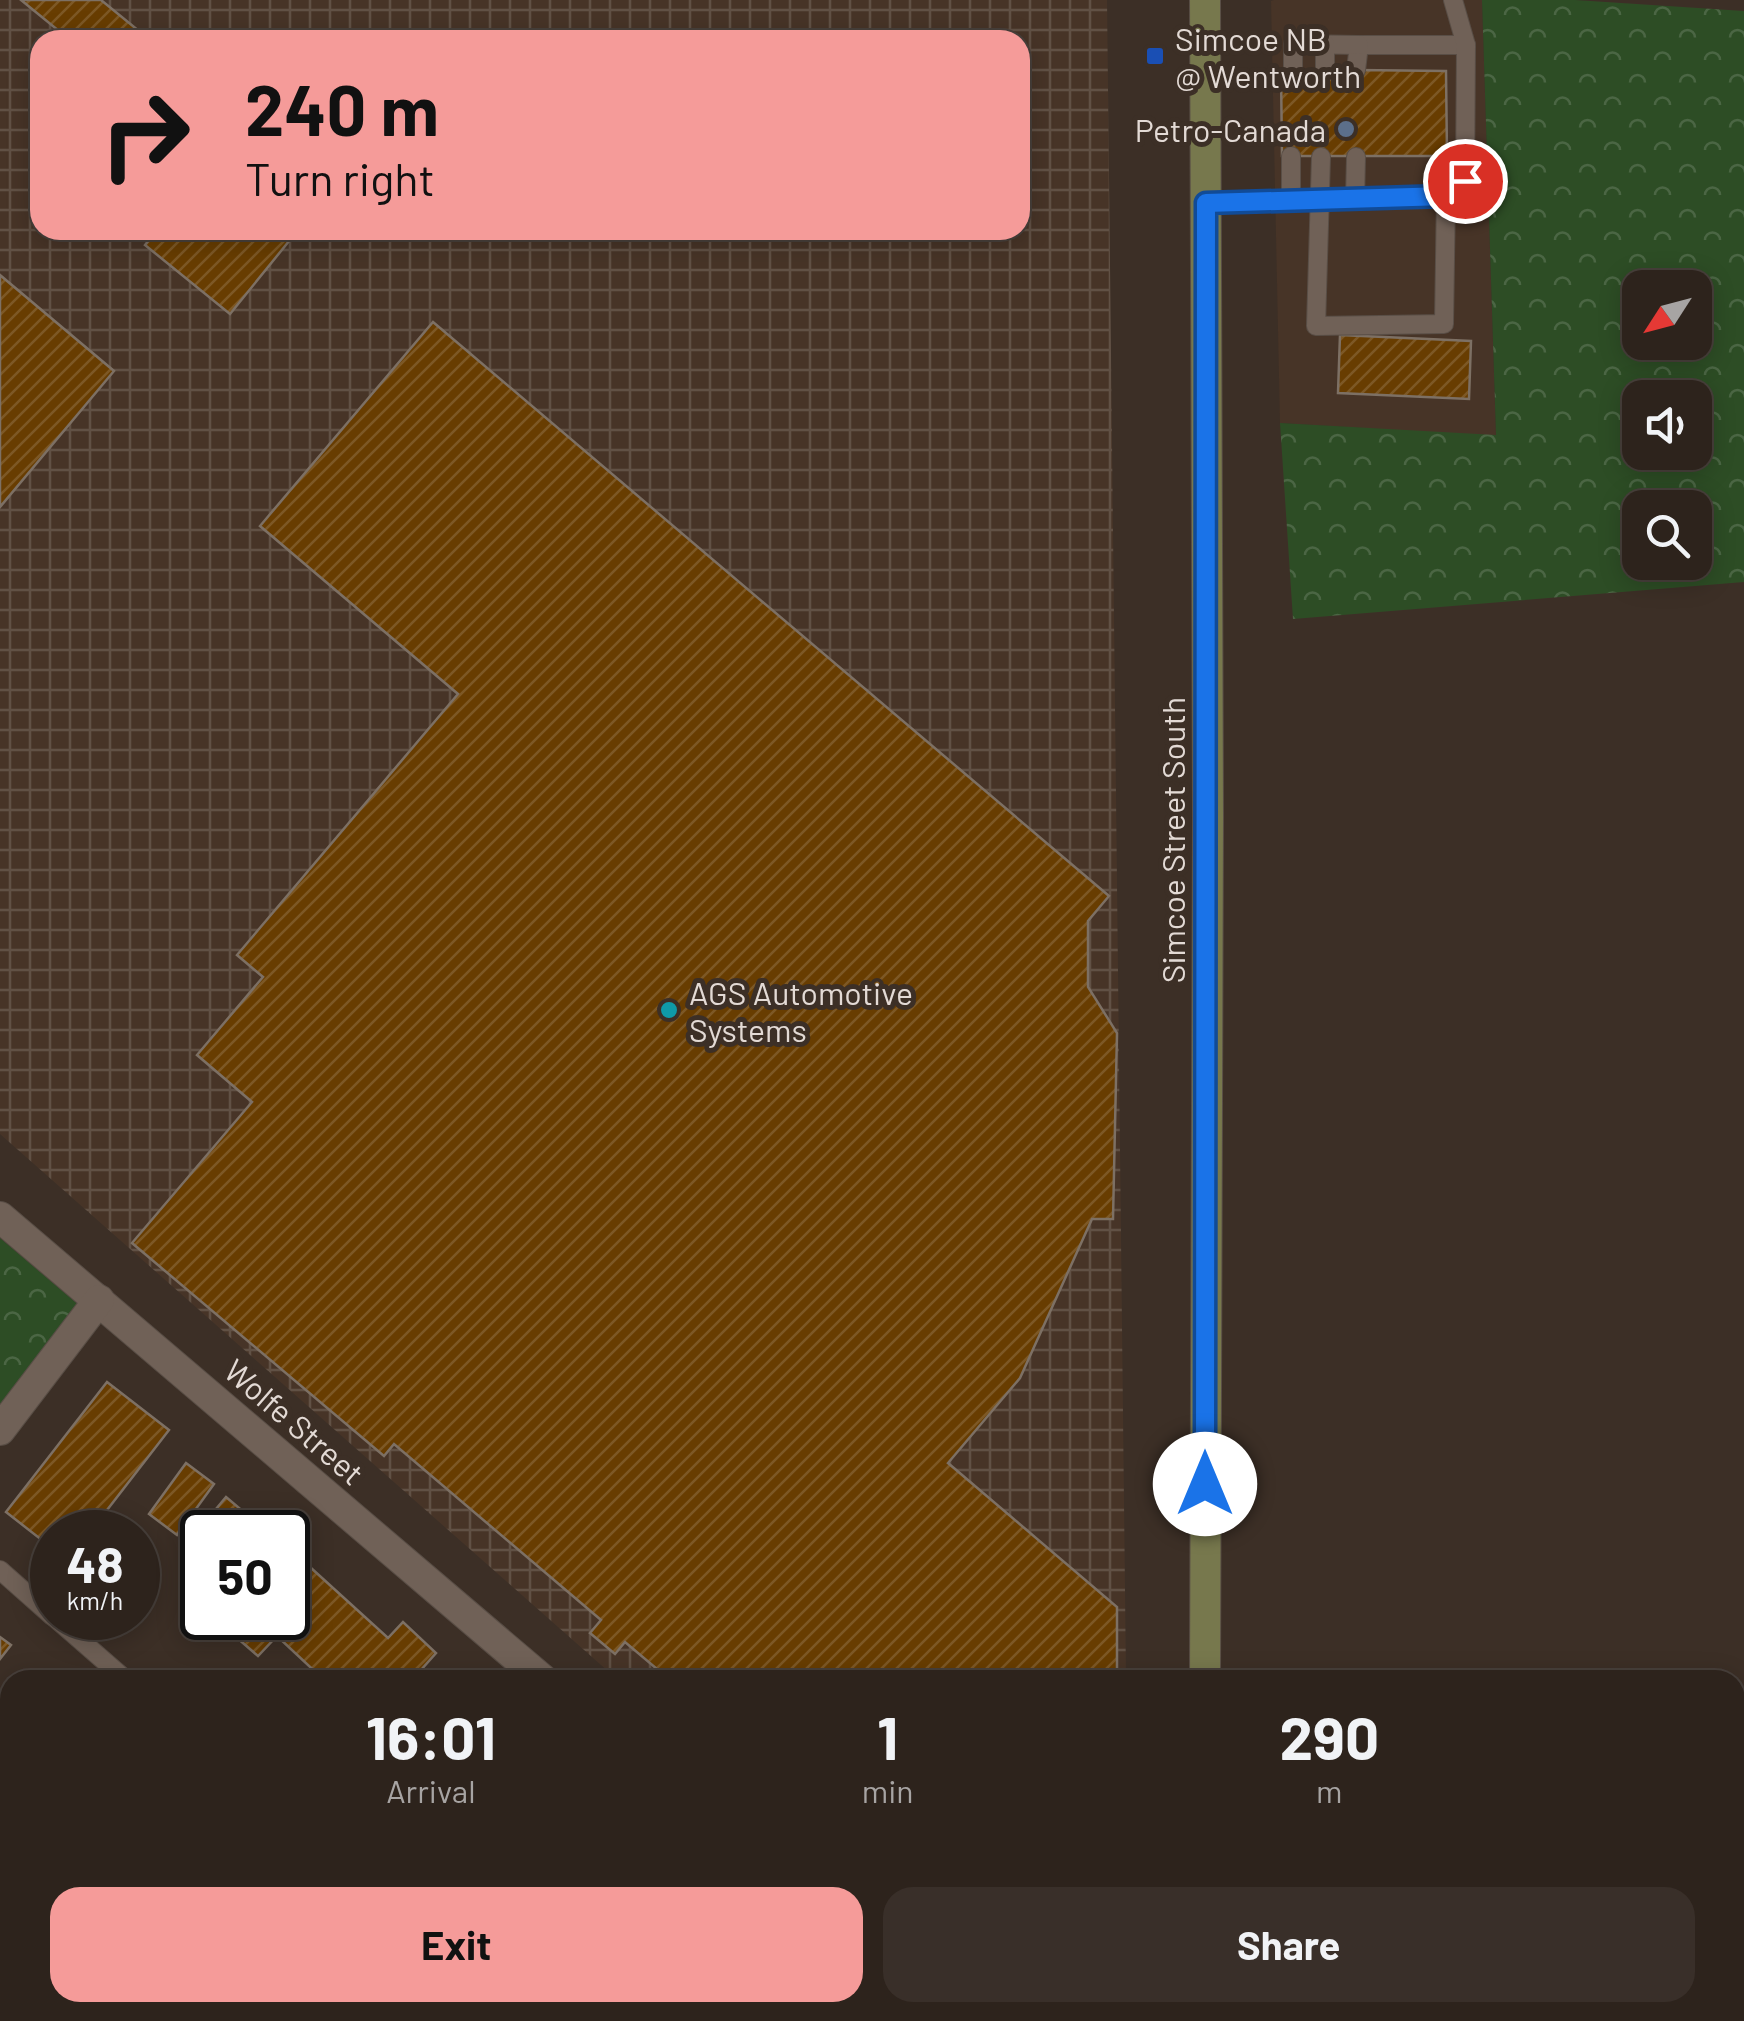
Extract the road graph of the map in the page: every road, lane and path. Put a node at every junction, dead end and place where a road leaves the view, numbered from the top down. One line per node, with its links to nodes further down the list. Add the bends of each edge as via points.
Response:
1 (1205, 0): 16 (main road, Simcoe Street South)
2 (1452, 0): 5 (lane)
3 (1325, 44): 4 (lane); 7 (lane, via 1293,44); 8 (lane)
4 (1358, 45): 5 (lane); 6 (lane)
5 (1466, 45): 12 (lane, via 1465,181)
6 (1356, 70)
7 (1293, 72)
8 (1324, 72)
9 (1292, 156): 15 (lane)
10 (1321, 157): 13 (lane)
11 (1356, 157): 14 (lane)
12 (1446, 196): 13 (lane, via 1444,324 1316,326); 14 (lane)
13 (1322, 200): 14 (lane); 15 (lane)
14 (1356, 200)
15 (1291, 201): 16 (lane)
16 (1206, 203): 25 (main road, Simcoe Street South)
17 (0, 1217): 18 (street, Wolfe Street)
18 (99, 1300): 19 (street); 24 (street, Wolfe Street)
19 (0, 1430)
20 (0, 1570): 21 (lane)
21 (30, 1596)
22 (80, 1640): 23 (lane)
23 (115, 1670)
24 (520, 1670)
25 (1204, 1670)

